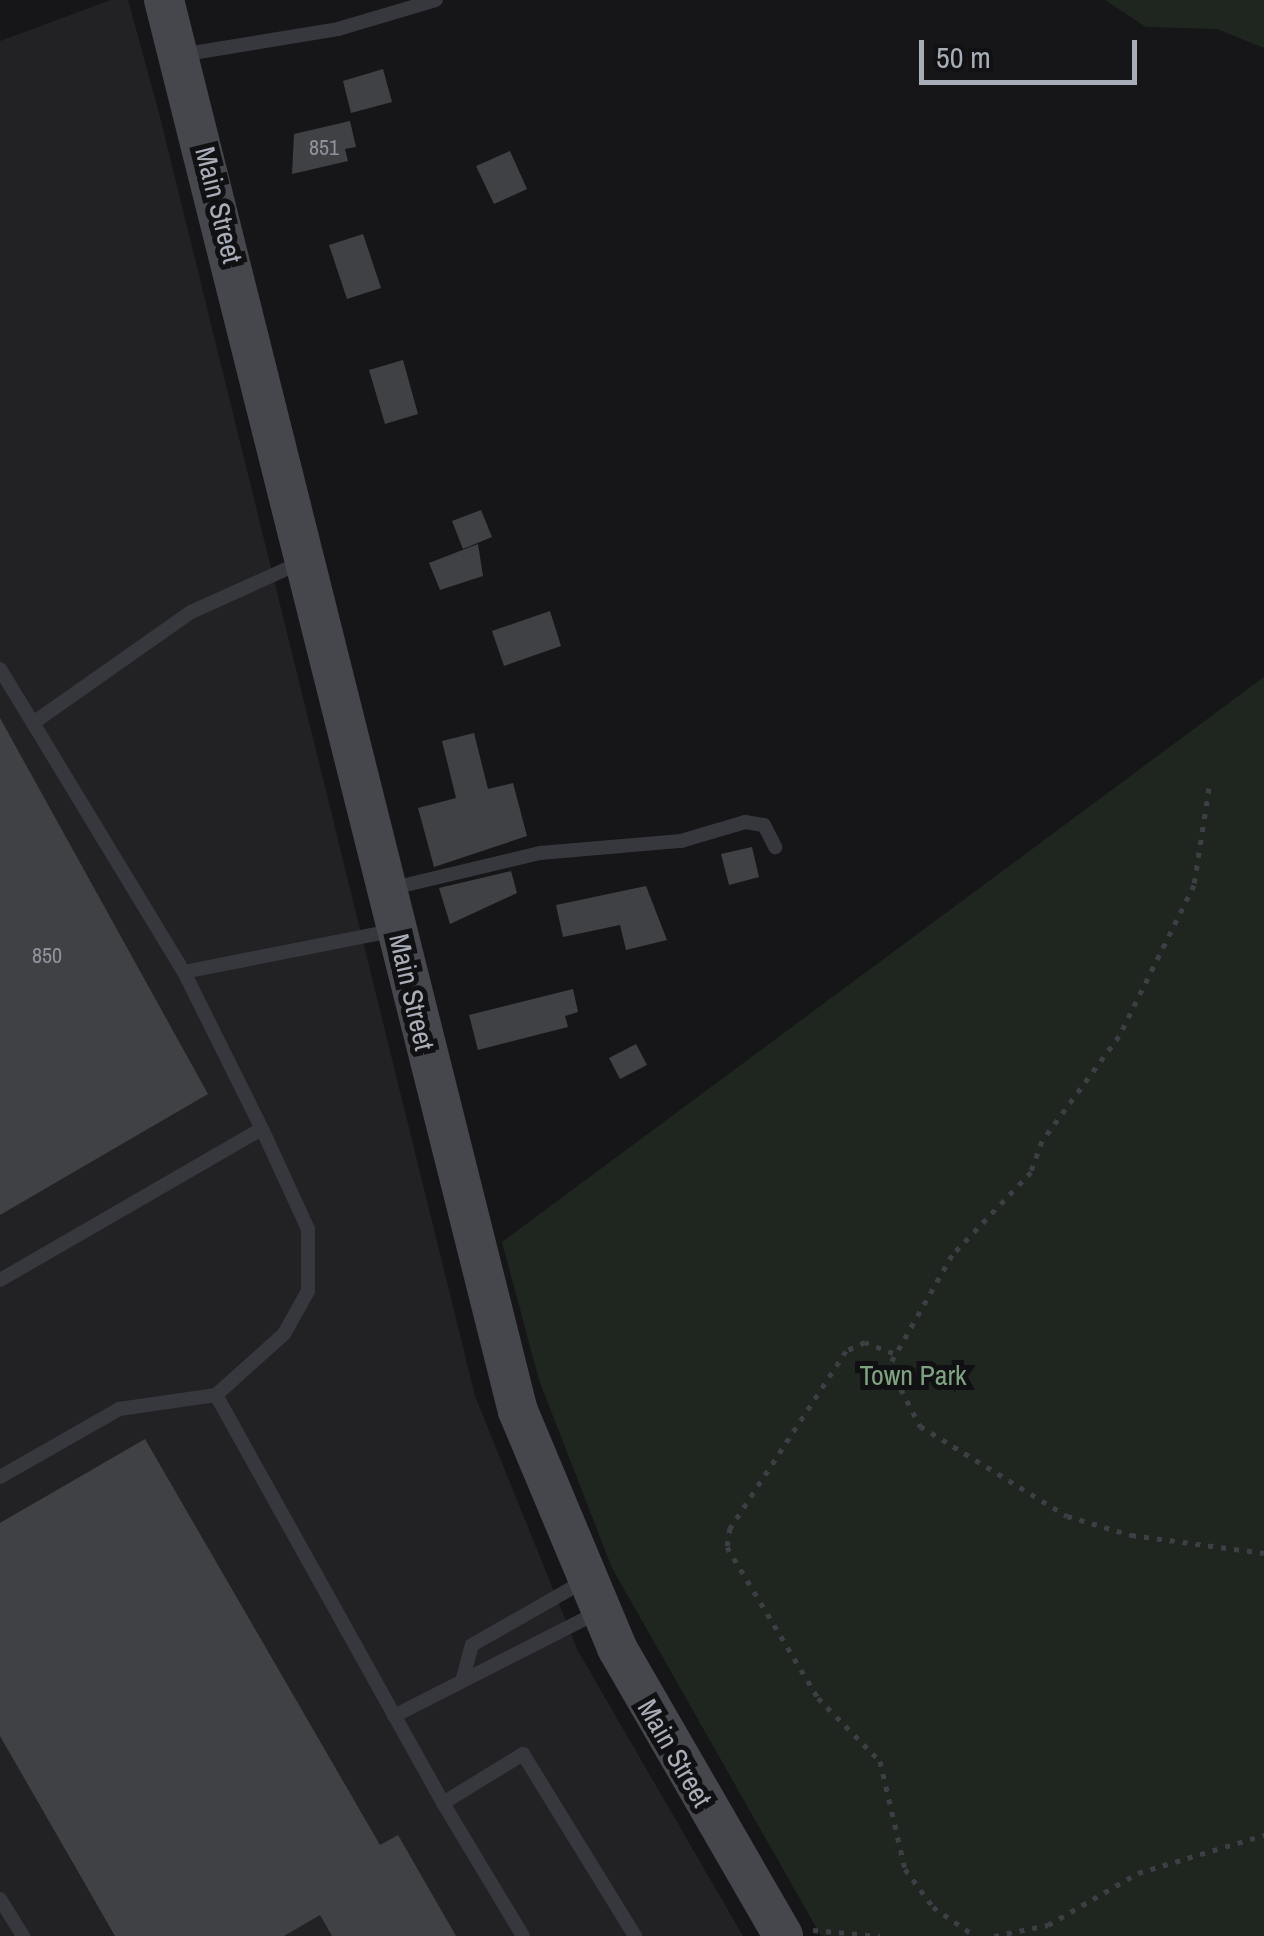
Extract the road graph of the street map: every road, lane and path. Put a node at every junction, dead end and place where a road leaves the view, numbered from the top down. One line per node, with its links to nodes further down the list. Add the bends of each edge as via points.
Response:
1 (164, 0): 3 (main road, Main Street)
2 (436, 0): 3 (lane, via 338,30)
3 (180, 55): 4 (main road, Main Street)
4 (307, 560): 6 (lane, via 191,612); 9 (main road, Main Street)
5 (0, 669): 6 (lane)
6 (33, 723): 11 (lane)
7 (1209, 788): 14 (path, via 1194,885 1119,1036 1042,1141 1030,1172 952,1255)
8 (776, 847): 9 (lane, via 764,825 745,822 681,841 540,853)
9 (387, 890): 10 (main road, Main Street)
10 (397, 930): 11 (lane); 18 (main road, Main Street, via 500,1350)
11 (184, 972): 12 (lane)
12 (262, 1129): 13 (lane); 15 (lane, via 308,1229 308,1291 284,1334)
13 (0, 1280)
14 (893, 1353): 17 (path, via 891,1380 920,1426 1068,1516 1131,1536); 30 (path, via 864,1342 846,1351 730,1528 727,1547 818,1698 880,1761 905,1869 933,1907)
15 (216, 1395): 16 (lane, via 119,1410); 20 (lane)
16 (0, 1478)
17 (1264, 1553)
18 (591, 1596): 19 (lane, via 491,1674); 19 (lane, via 472,1646); 24 (main road, Main Street)
19 (463, 1678): 20 (lane)
20 (394, 1716): 21 (lane)
21 (443, 1803): 27 (lane); 28 (lane, via 522,1754)
22 (1264, 1834): 25 (path, via 1138,1873)
23 (0, 1899): 26 (lane)
24 (780, 1931): 29 (path)
25 (1022, 1933): 31 (path)
26 (23, 1936)
27 (523, 1936)
28 (635, 1936)
29 (880, 1936)
30 (975, 1936)
31 (994, 1936)

